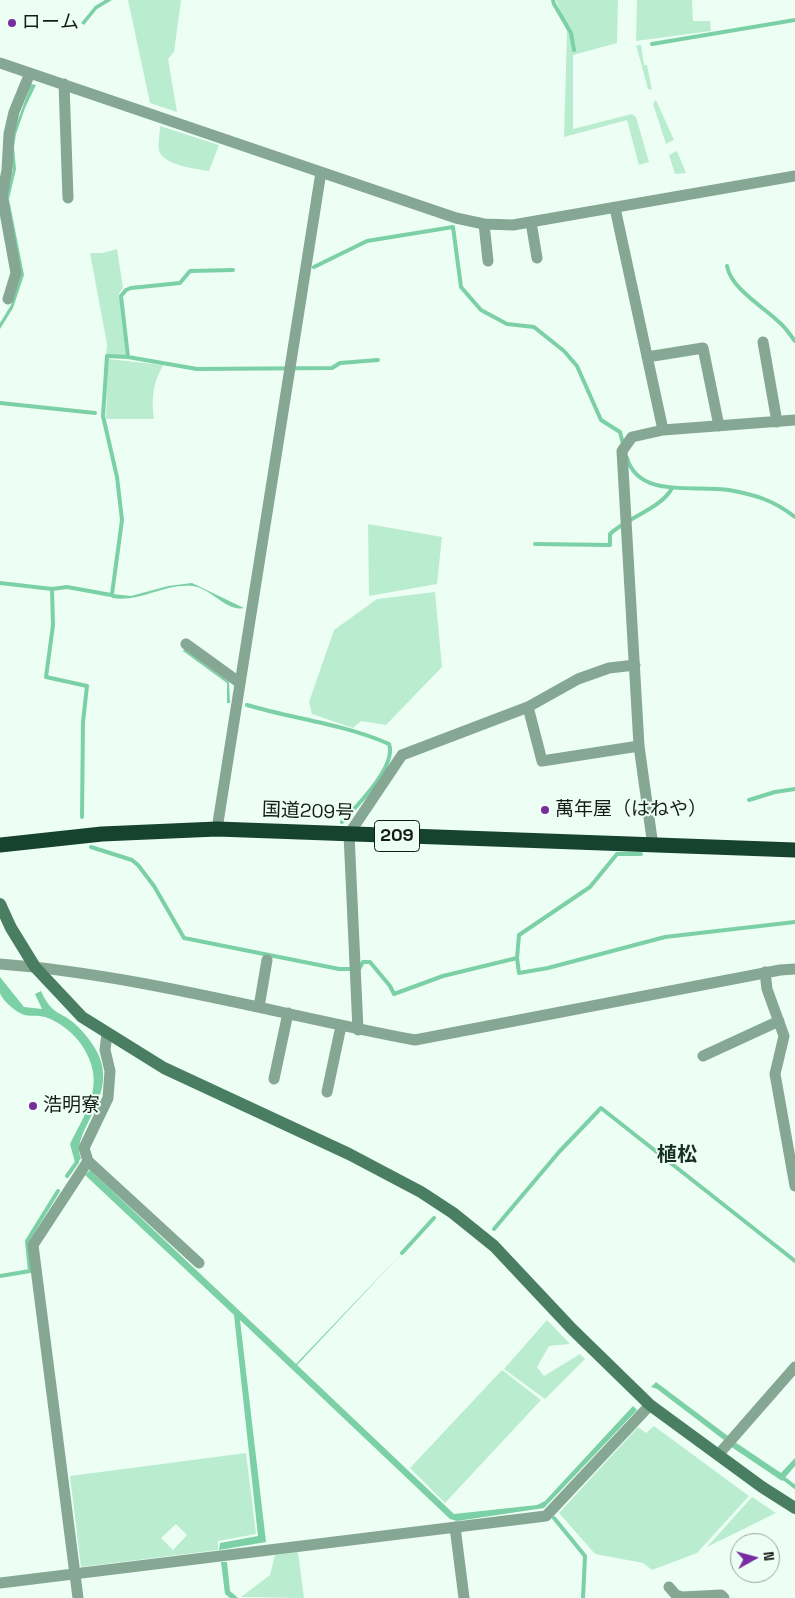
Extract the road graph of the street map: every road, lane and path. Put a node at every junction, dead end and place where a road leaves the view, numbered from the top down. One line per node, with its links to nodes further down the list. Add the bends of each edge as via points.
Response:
1 (0, 63): 2 (street)
2 (30, 73): 3 (street); 12 (street, via 14,112 2,196 16,273)
3 (64, 84): 4 (street); 6 (street)
4 (321, 172): 9 (street, via 456,218); 21 (street)
5 (795, 176): 7 (street)
6 (68, 198)
7 (616, 208): 8 (street); 14 (street)
8 (530, 222): 9 (street); 10 (street)
9 (484, 224): 11 (street)
10 (537, 258)
11 (488, 262)
12 (8, 299)
13 (763, 342): 16 (street)
14 (647, 357): 17 (street, via 703,348); 18 (street)
15 (795, 420): 16 (street)
16 (777, 422): 17 (street)
17 (719, 426): 18 (street)
18 (663, 430): 20 (street, via 632,436 622,452)
19 (186, 644): 21 (street)
20 (635, 664): 22 (street, via 609,668 578,679); 23 (street)
21 (240, 683): 24 (street)
22 (528, 707): 23 (street, via 542,761); 25 (street, via 402,755)
23 (639, 746): 27 (street)
24 (217, 829): 25 (highway, 国道209号 / 209); 26 (highway, 国道209号 / 209, via 102,834)
25 (348, 834): 27 (highway, 国道209号 / 209); 39 (street)
26 (0, 846)
27 (652, 846): 28 (highway, 国道209号 / 209)
28 (795, 850)
29 (0, 904): 32 (street)
30 (267, 960): 35 (street)
31 (0, 964): 32 (street)
32 (35, 967): 35 (street, via 145,982); 40 (street, via 82,1017)
33 (795, 969): 34 (street)
34 (765, 972): 37 (street); 39 (street, via 415,1040)
35 (258, 1007): 36 (street)
36 (288, 1013): 38 (street); 42 (street)
37 (779, 1021): 41 (street); 45 (street, via 784,1036 775,1074)
38 (341, 1026): 39 (street); 43 (street)
39 (358, 1030)
40 (107, 1034): 44 (street, via 108,1098 84,1148); 48 (street, via 164,1068 349,1154 453,1213 494,1246)
41 (703, 1056)
42 (274, 1079)
43 (327, 1092)
44 (88, 1161): 46 (street); 52 (street, via 34,1245)
45 (795, 1186)
46 (199, 1263)
47 (795, 1367): 49 (street)
48 (650, 1405): 49 (street); 51 (street, via 546,1516)
49 (718, 1455): 50 (street)
50 (795, 1508)
51 (455, 1527): 52 (street); 56 (street)
52 (75, 1574): 53 (street); 55 (street)
53 (0, 1584)
54 (669, 1587): 57 (street, via 682,1597 721,1595)
55 (78, 1598)
56 (464, 1598)
57 (724, 1598)

